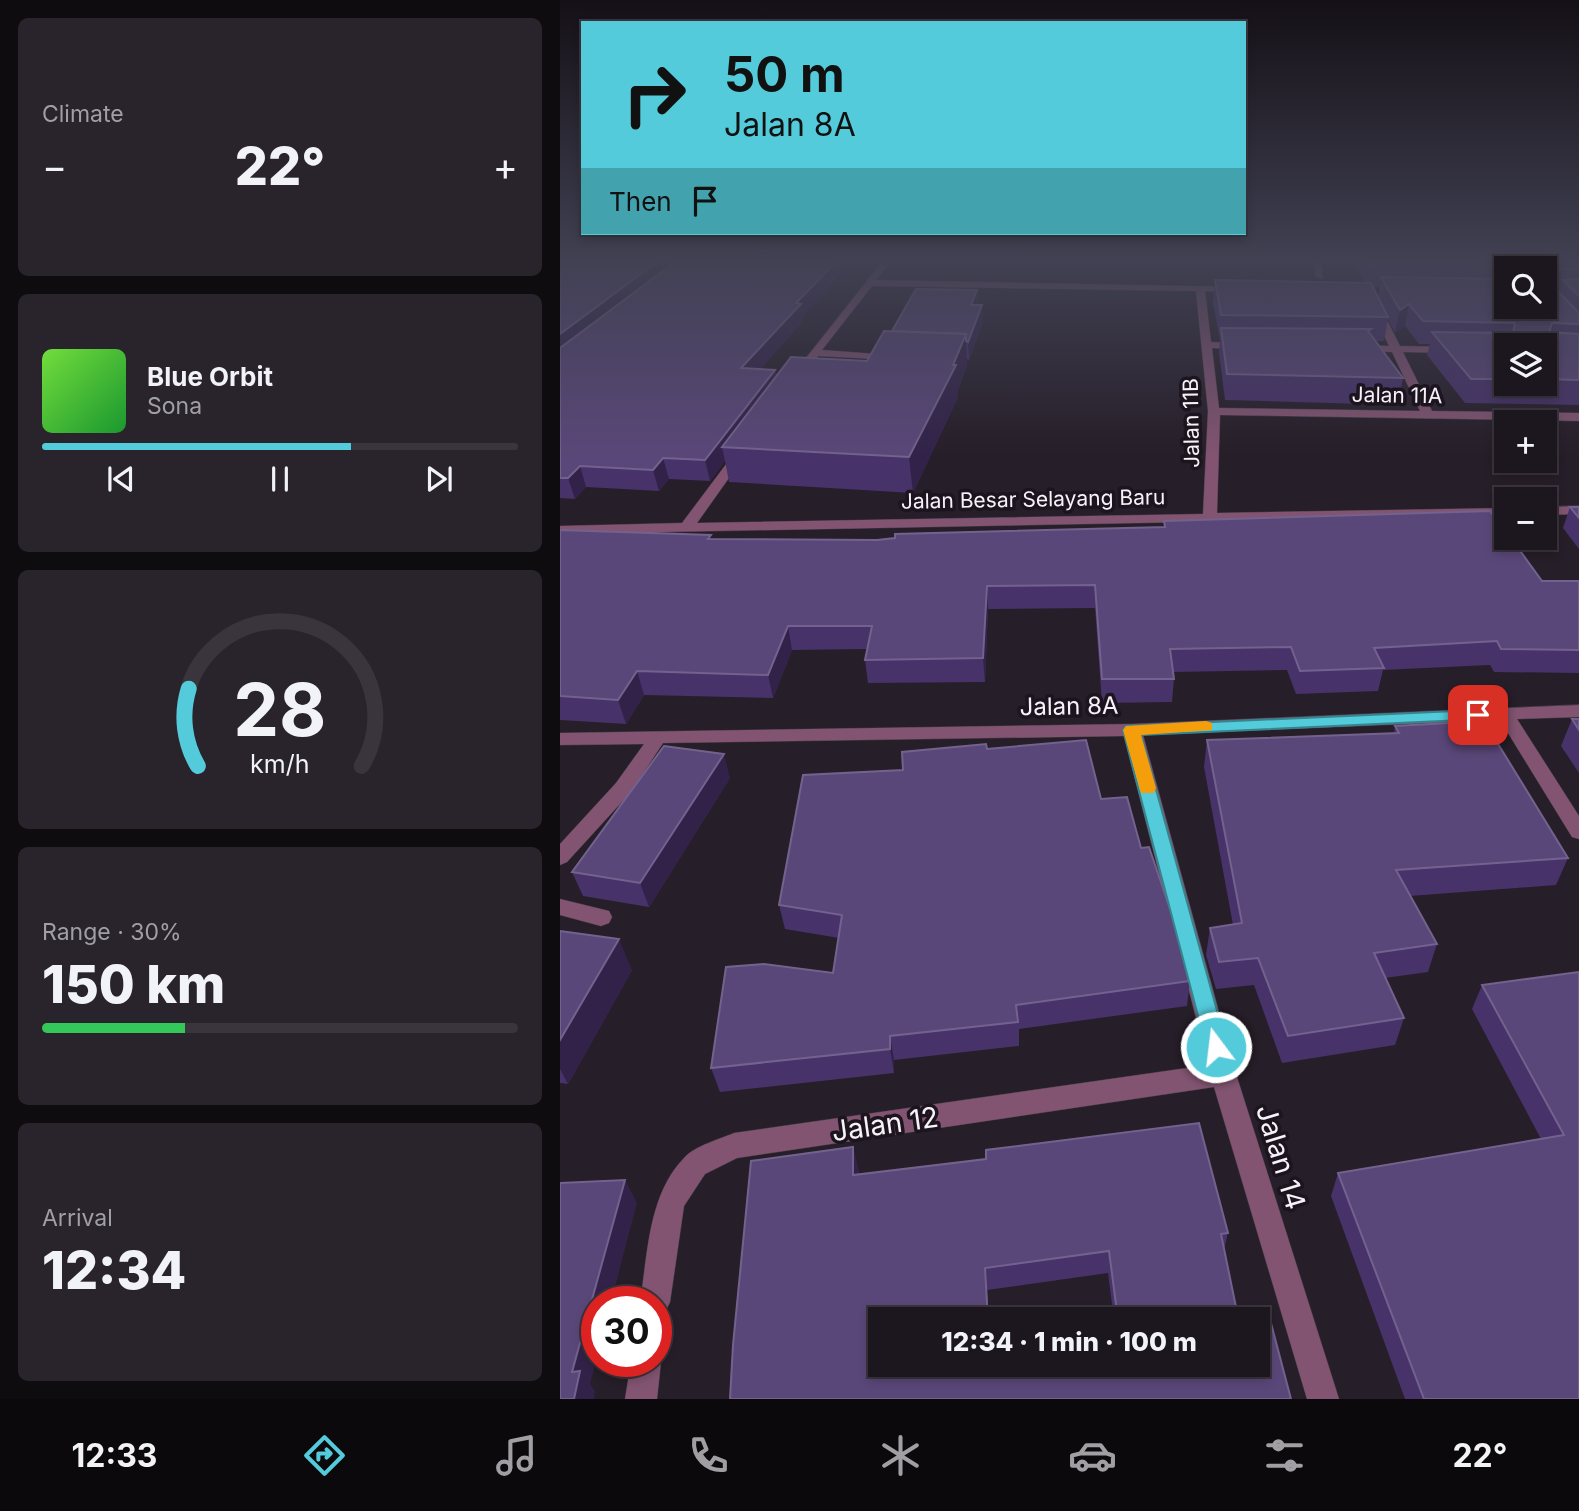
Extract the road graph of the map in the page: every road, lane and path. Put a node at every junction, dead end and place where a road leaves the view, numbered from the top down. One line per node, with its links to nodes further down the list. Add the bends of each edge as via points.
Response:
1 (834, 327): 9 (street)
2 (1206, 327): 4 (street, Jalan 11B)
3 (1385, 327): 7 (street)
4 (1208, 345): 5 (street); 12 (street, Jalan 11B)
5 (1261, 346)
6 (1342, 348): 7 (street)
7 (1396, 349): 8 (street); 13 (street)
8 (1465, 350)
9 (814, 353): 10 (street); 11 (street)
10 (898, 358)
11 (790, 386)
12 (1213, 411): 13 (street, Jalan 11A); 19 (street, Jalan 11B)
13 (1428, 415): 14 (street, Jalan 11A)
14 (1579, 417)
15 (750, 440): 20 (street)
16 (1579, 510): 17 (street)
17 (1557, 511)
18 (1494, 512): 19 (street, Jalan Besar Selayang Baru)
19 (1210, 516): 20 (street, Jalan Besar Selayang Baru)
20 (687, 527): 21 (street, Jalan Besar Selayang Baru)
21 (560, 530)
22 (1579, 711): 23 (street, Jalan 8A)
23 (1505, 714): 24 (street, Jalan 8A); 27 (street)
24 (1132, 730): 25 (street, Jalan 8A); 31 (street, Jalan 14)
25 (658, 737): 26 (street, Jalan 8A); 28 (street, via 623,788)
26 (560, 738)
27 (1579, 832)
28 (560, 857)
29 (560, 907): 30 (street)
30 (601, 917)
31 (1223, 1074): 32 (street, Jalan 12, via 734,1146 695,1165 671,1201); 35 (street, Jalan 14)
32 (658, 1286)
33 (644, 1377): 34 (street)
34 (641, 1399)
35 (1323, 1399)

